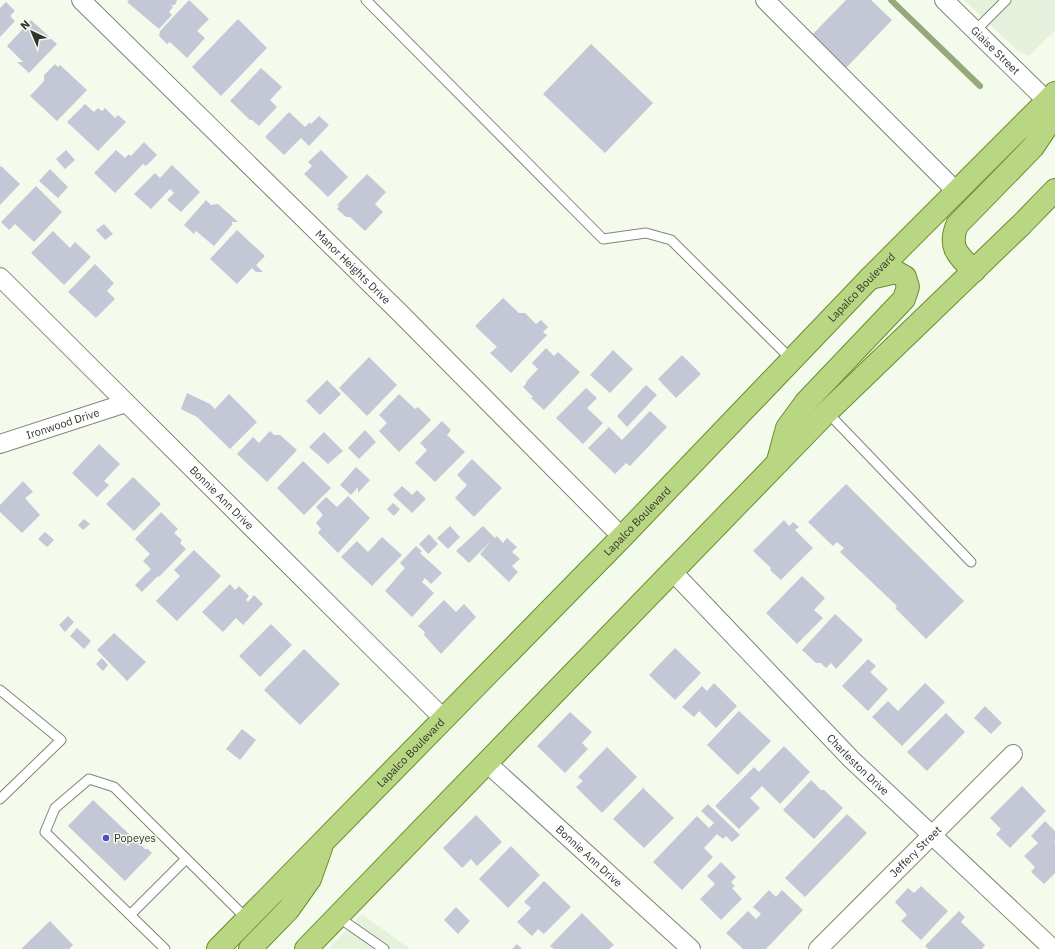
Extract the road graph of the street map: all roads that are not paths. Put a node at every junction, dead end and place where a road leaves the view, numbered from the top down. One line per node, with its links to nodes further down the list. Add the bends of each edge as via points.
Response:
1 (81, 0): 18 (street, Manor Heights Drive, via 399,312)
2 (366, 0): 13 (lane, via 603,239 646,233 671,240)
3 (765, 0): 9 (street)
4 (944, 0): 6 (street, Giaise Street)
5 (1006, 0): 6 (lane)
6 (975, 31): 7 (street, Giaise Street)
7 (1052, 103): 9 (main road, Lapalco Boulevard); 10 (main road, via 1033,147 957,225 953,235 953,246 958,255)
8 (1055, 190): 10 (main road)
9 (957, 192): 12 (main road, Lapalco Boulevard)
10 (974, 270): 15 (main road)
11 (0, 277): 14 (street, Bonnie Ann Drive)
12 (870, 278): 13 (main road, Lapalco Boulevard); 17 (main road, via 896,272 905,277 908,287 904,299 806,402 787,428)
13 (791, 359): 18 (main road, Lapalco Boulevard)
14 (126, 403): 16 (street, Ironwood Drive); 22 (street, Bonnie Ann Drive)
15 (827, 412): 17 (main road); 19 (lane)
16 (0, 444)
17 (777, 464): 20 (main road)
18 (622, 536): 22 (main road, Lapalco Boulevard)
19 (971, 562)
20 (673, 572): 24 (main road); 26 (street, Charleston Drive, via 851,759)
21 (0, 690): 25 (lane, via 61,740)
22 (444, 718): 27 (main road, Lapalco Boulevard)
23 (1013, 754): 26 (street, Jeffery Street)
24 (487, 762): 30 (main road); 37 (street, Bonnie Ann Drive)
25 (0, 799)
26 (931, 836): 38 (street, Jeffery Street); 39 (street, Charleston Drive)
27 (324, 842): 31 (main road, Lapalco Boulevard); 34 (main road, via 310,879 288,910)
28 (186, 859): 29 (lane); 29 (lane, via 114,787 90,779 55,808 45,832); 31 (lane)
29 (130, 915): 32 (lane)
30 (338, 917): 35 (main road); 36 (lane)
31 (247, 919): 33 (main road, Lapalco Boulevard)
32 (165, 949)
33 (218, 949)
34 (250, 949)
35 (306, 949)
36 (384, 949)
37 (691, 949)
38 (818, 949)
39 (1053, 949)

